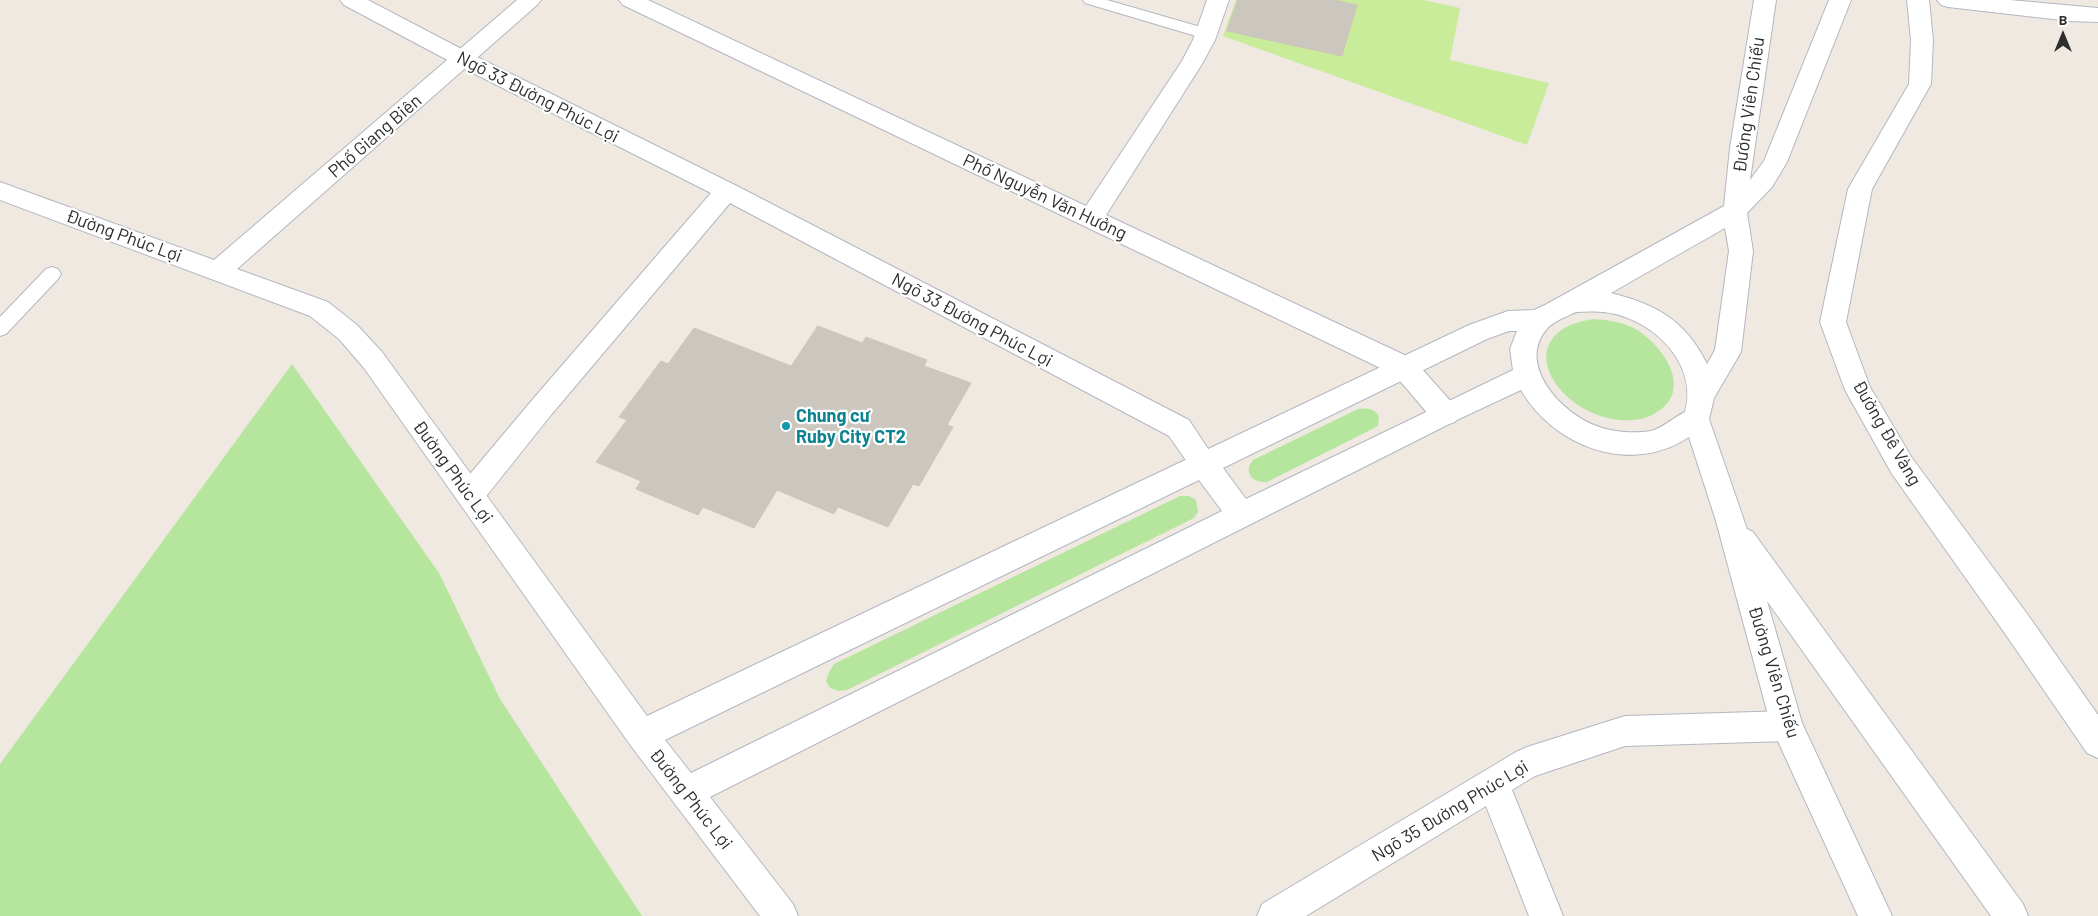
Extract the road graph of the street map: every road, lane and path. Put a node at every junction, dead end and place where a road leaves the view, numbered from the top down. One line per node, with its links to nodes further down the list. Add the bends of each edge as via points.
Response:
1 (351, 0): 13 (street, Ngõ 33 Đường Phúc Lợi)
2 (530, 0): 13 (street, Phố Giang Biên)
3 (630, 0): 17 (street, Phố Nguyễn Văn Hưởng)
4 (1090, 0): 12 (lane)
5 (1218, 0): 12 (street)
6 (1765, 0): 16 (street, Đường Viên Chiếu)
7 (1840, 0): 16 (street, via 1775,162 1764,181)
8 (1918, 0): 33 (street, Đường Đê Vàng, via 1922,40 1920,84 1860,189 1833,322 1858,390 1902,466)
9 (1948, 0): 10 (street)
10 (2002, 3): 11 (street)
11 (2098, 15)
12 (1206, 34): 17 (street, via 1191,64)
13 (463, 60): 15 (street, Ngõ 33 Đường Phúc Lợi); 18 (street, Phố Giang Biên)
14 (0, 191): 18 (street, Đường Phúc Lợi)
15 (727, 191): 27 (street, Ngõ 33 Đường Phúc Lợi, via 1179,428); 28 (street)
16 (1735, 211): 20 (street); 25 (street, Đường Viên Chiếu, via 1741,251 1728,352)
17 (1091, 218): 23 (street, Phố Nguyễn Văn Hưởng)
18 (218, 271): 28 (street, Đường Phúc Lợi, via 318,309 348,332 373,360)
19 (52, 274): 22 (lane)
20 (1572, 303): 21 (street); 25 (street, via 1606,302 1634,310 1660,323 1682,342 1696,365)
21 (1539, 320): 23 (street, via 1495,324); 24 (street, via 1528,333 1523,350)
22 (0, 329)
23 (1404, 367): 26 (street, Phố Nguyễn Văn Hưởng); 27 (street)
24 (1527, 374): 25 (street, via 1534,390 1550,411 1573,428 1600,439 1629,444 1653,442 1673,435); 26 (street)
25 (1699, 408): 30 (street, Đường Viên Chiếu)
26 (1445, 414): 29 (street)
27 (1204, 464): 29 (street, Ngõ 33 Đường Phúc Lợi); 32 (street)
28 (470, 495): 32 (street, Đường Phúc Lợi)
29 (1242, 515): 35 (street)
30 (1730, 521): 31 (street, Đường Viên Chiếu); 40 (street, via 1776,591)
31 (1787, 726): 34 (street, Ngõ 35 Đường Phúc Lợi, via 1625,731 1527,763); 39 (street, Đường Viên Chiếu)
32 (642, 735): 35 (street, Đường Phúc Lợi)
33 (2098, 742)
34 (1493, 784): 37 (street, Ngõ 35 Đường Phúc Lợi); 38 (street)
35 (686, 792): 36 (street, Đường Phúc Lợi)
36 (781, 916)
37 (1274, 916)
38 (1546, 916)
39 (1875, 916)
40 (2011, 916)

